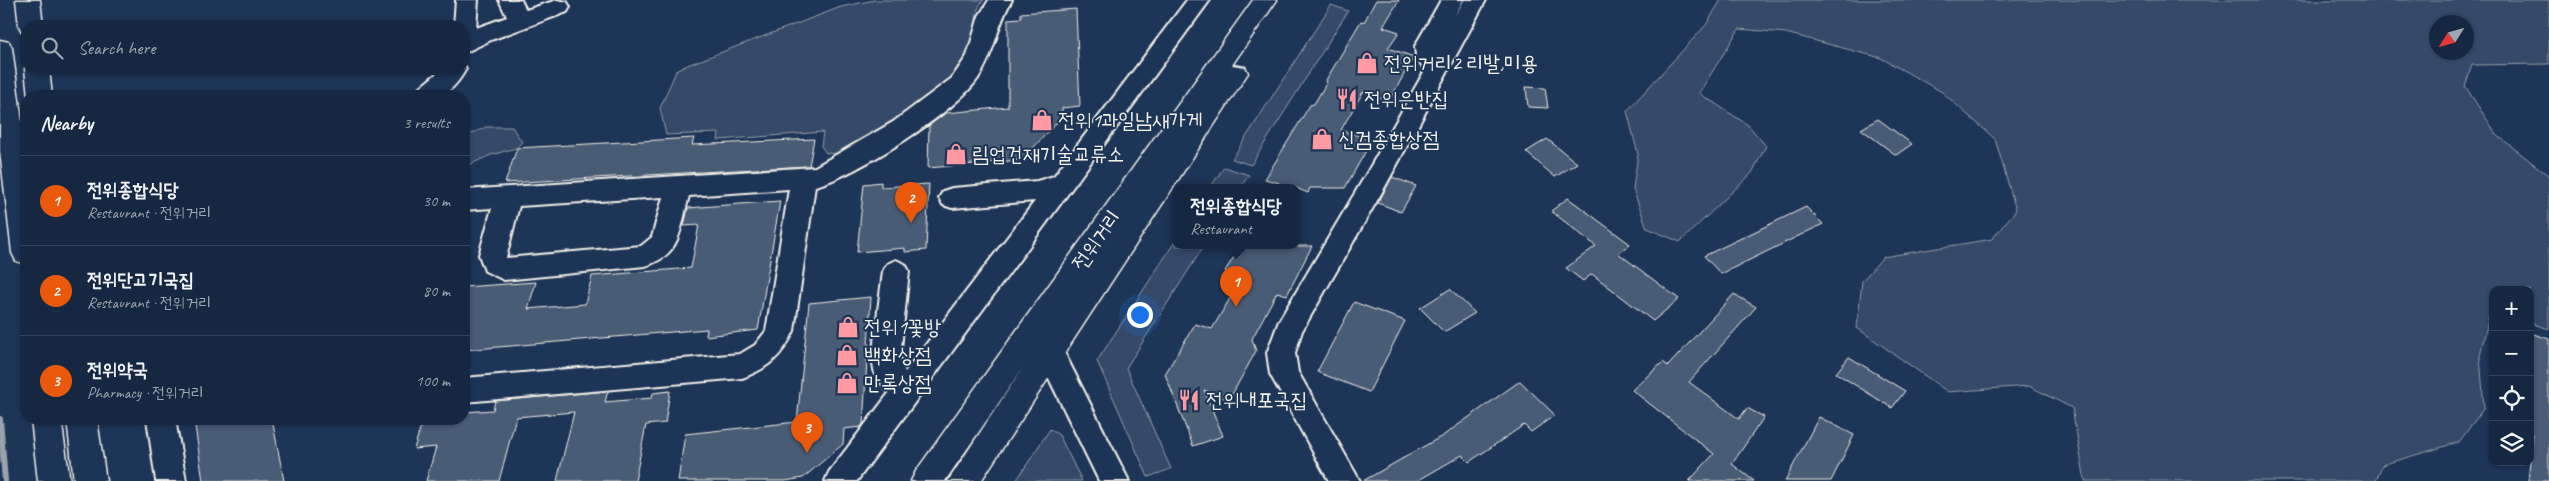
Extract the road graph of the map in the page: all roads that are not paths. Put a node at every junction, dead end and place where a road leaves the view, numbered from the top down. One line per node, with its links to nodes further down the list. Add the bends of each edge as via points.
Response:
1 (28, 0): 11 (main road)
2 (467, 0): 12 (street)
3 (510, 0): 13 (street)
4 (1001, 0): 21 (street, via 993,8 982,47 968,75 956,89 841,166)
5 (1199, 0): 22 (street)
6 (1265, 0): 39 (main road, 전위거리)
7 (1287, 0): 29 (main road, 전위거리)
8 (1452, 0): 16 (street, via 1427,46 1428,57)
9 (1475, 0): 16 (street)
10 (559, 7): 13 (street)
11 (30, 20)
12 (466, 20)
13 (520, 21): 14 (street)
14 (470, 42)
15 (0, 48): 27 (main road)
16 (1437, 69): 42 (street, via 1288,329 1281,353 1284,374)
17 (38, 75): 19 (main road)
18 (450, 75): 20 (street)
19 (39, 90)
20 (433, 90)
21 (803, 179): 23 (street); 30 (street, via 780,331 772,348 760,359 742,366)
22 (1064, 182): 25 (street, via 1038,191); 31 (street)
23 (678, 187): 24 (street); 24 (street, via 664,242 645,256 504,269 494,264 492,255)
24 (508, 198): 26 (street)
25 (952, 198)
26 (470, 200)
27 (20, 206)
28 (896, 271): 31 (street, via 886,358 889,375)
29 (1050, 352): 40 (main road, 전위거리); 41 (street)
30 (470, 389)
31 (906, 392): 38 (street)
32 (47, 425): 35 (main road)
33 (83, 425): 36 (main road)
34 (162, 425): 37 (street)
35 (54, 481)
36 (90, 481)
37 (171, 481)
38 (840, 481)
39 (928, 481)
40 (964, 481)
41 (1114, 481)
42 (1345, 481)

